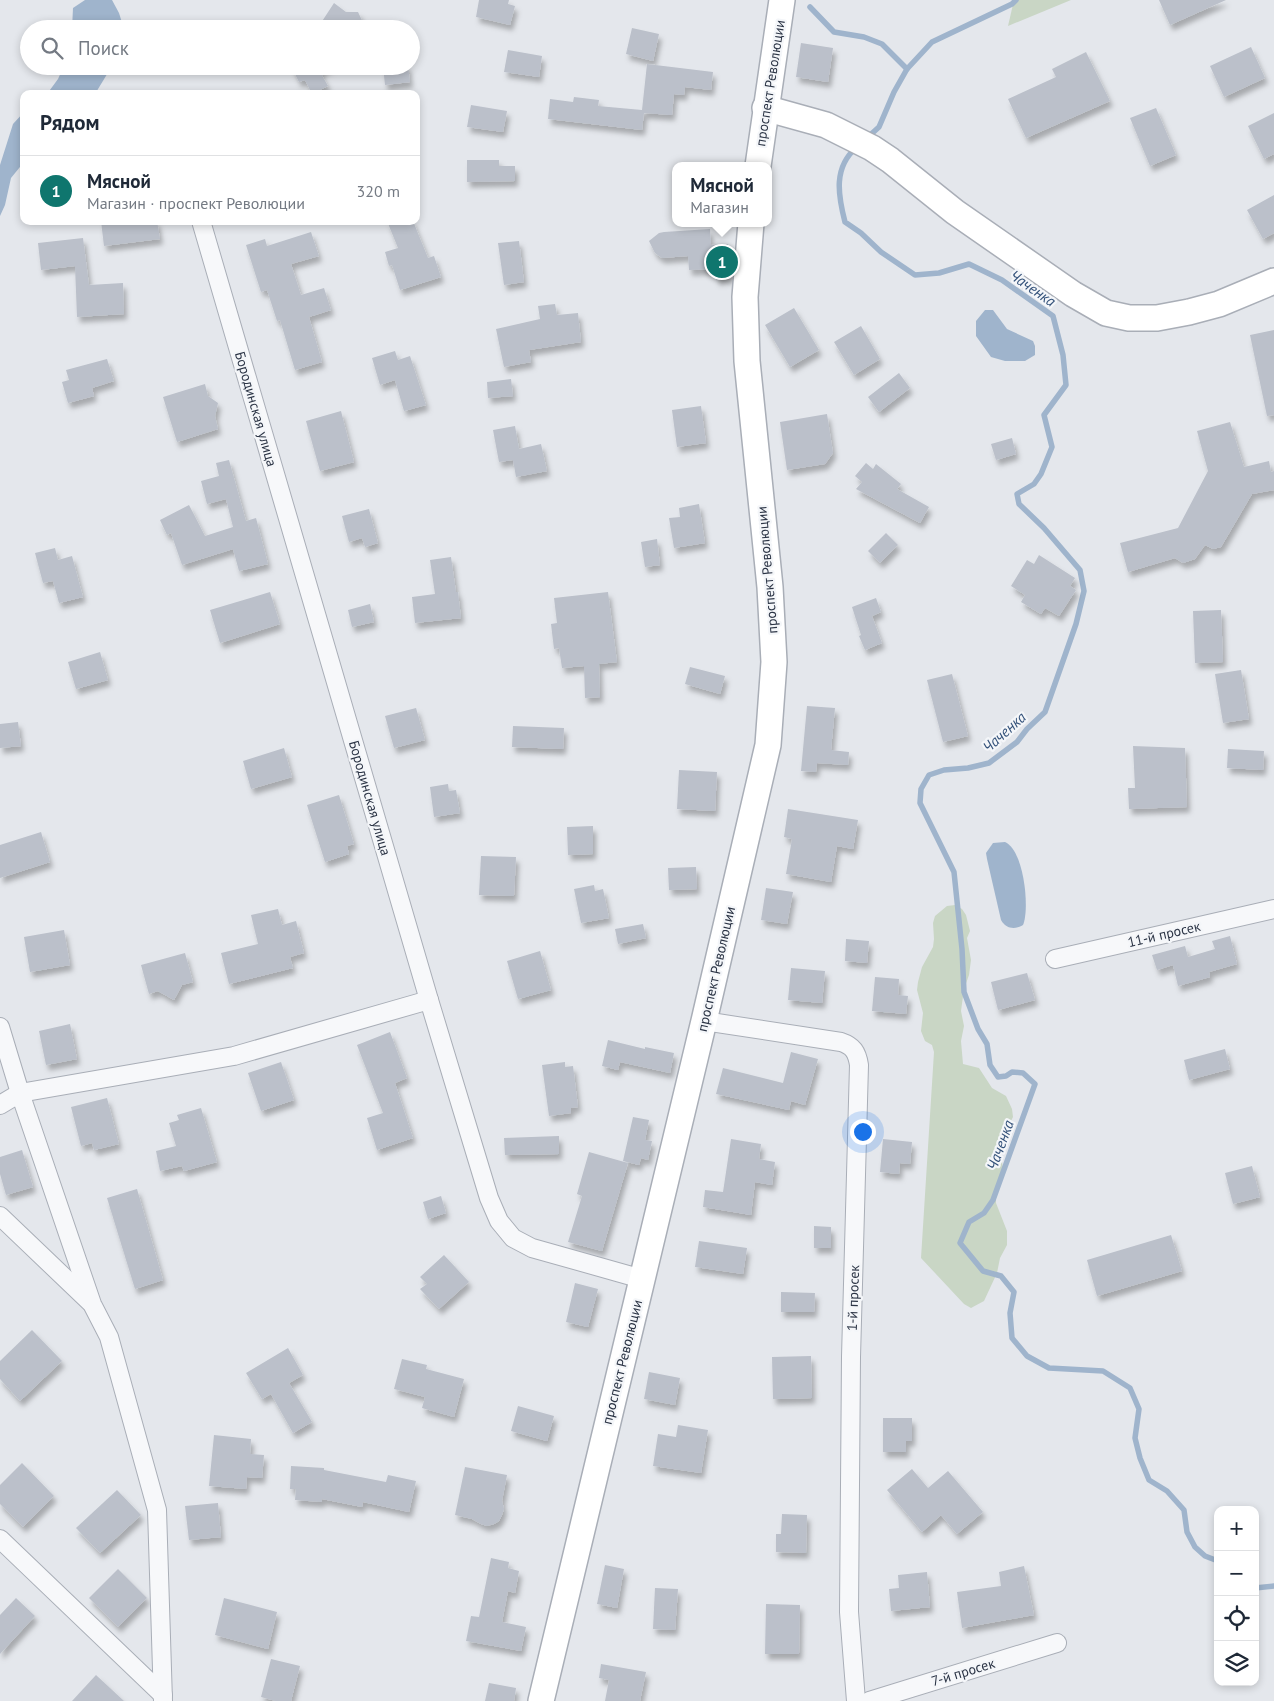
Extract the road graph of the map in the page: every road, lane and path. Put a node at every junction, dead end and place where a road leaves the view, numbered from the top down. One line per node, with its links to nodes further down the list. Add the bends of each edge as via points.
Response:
1 (782, 0): 2 (street, проспект Революции)
2 (765, 108): 3 (street, проспект Революции); 6 (street, via 801,117 872,148 955,212 1073,294 1106,313 1129,318 1157,318 1189,312 1219,304)
3 (758, 162)
4 (202, 225): 9 (street, Бородинская улица)
5 (751, 227): 10 (street, проспект Революции, via 745,297 747,361 770,587 774,662 768,745)
6 (1274, 281)
7 (1274, 909): 8 (street, 11-й просек)
8 (1055, 960)
9 (429, 1000): 12 (street, via 234,1056); 15 (street, Бородинская улица, via 489,1198 499,1221 513,1238 532,1248)
10 (704, 1021): 15 (street, проспект Революции); 21 (street, 1-й просек, via 841,1042 849,1044 857,1053 849,1602)
11 (0, 1027): 12 (street)
12 (20, 1093): 13 (street); 16 (street)
13 (0, 1104)
14 (0, 1216): 16 (street)
15 (642, 1279): 20 (street, проспект Революции)
16 (92, 1304): 19 (street, via 109,1337 156,1510)
17 (0, 1539): 19 (street)
18 (1057, 1643): 22 (street, 7-й просек)
19 (163, 1698)
20 (541, 1701)
21 (856, 1701)
22 (869, 1701)

